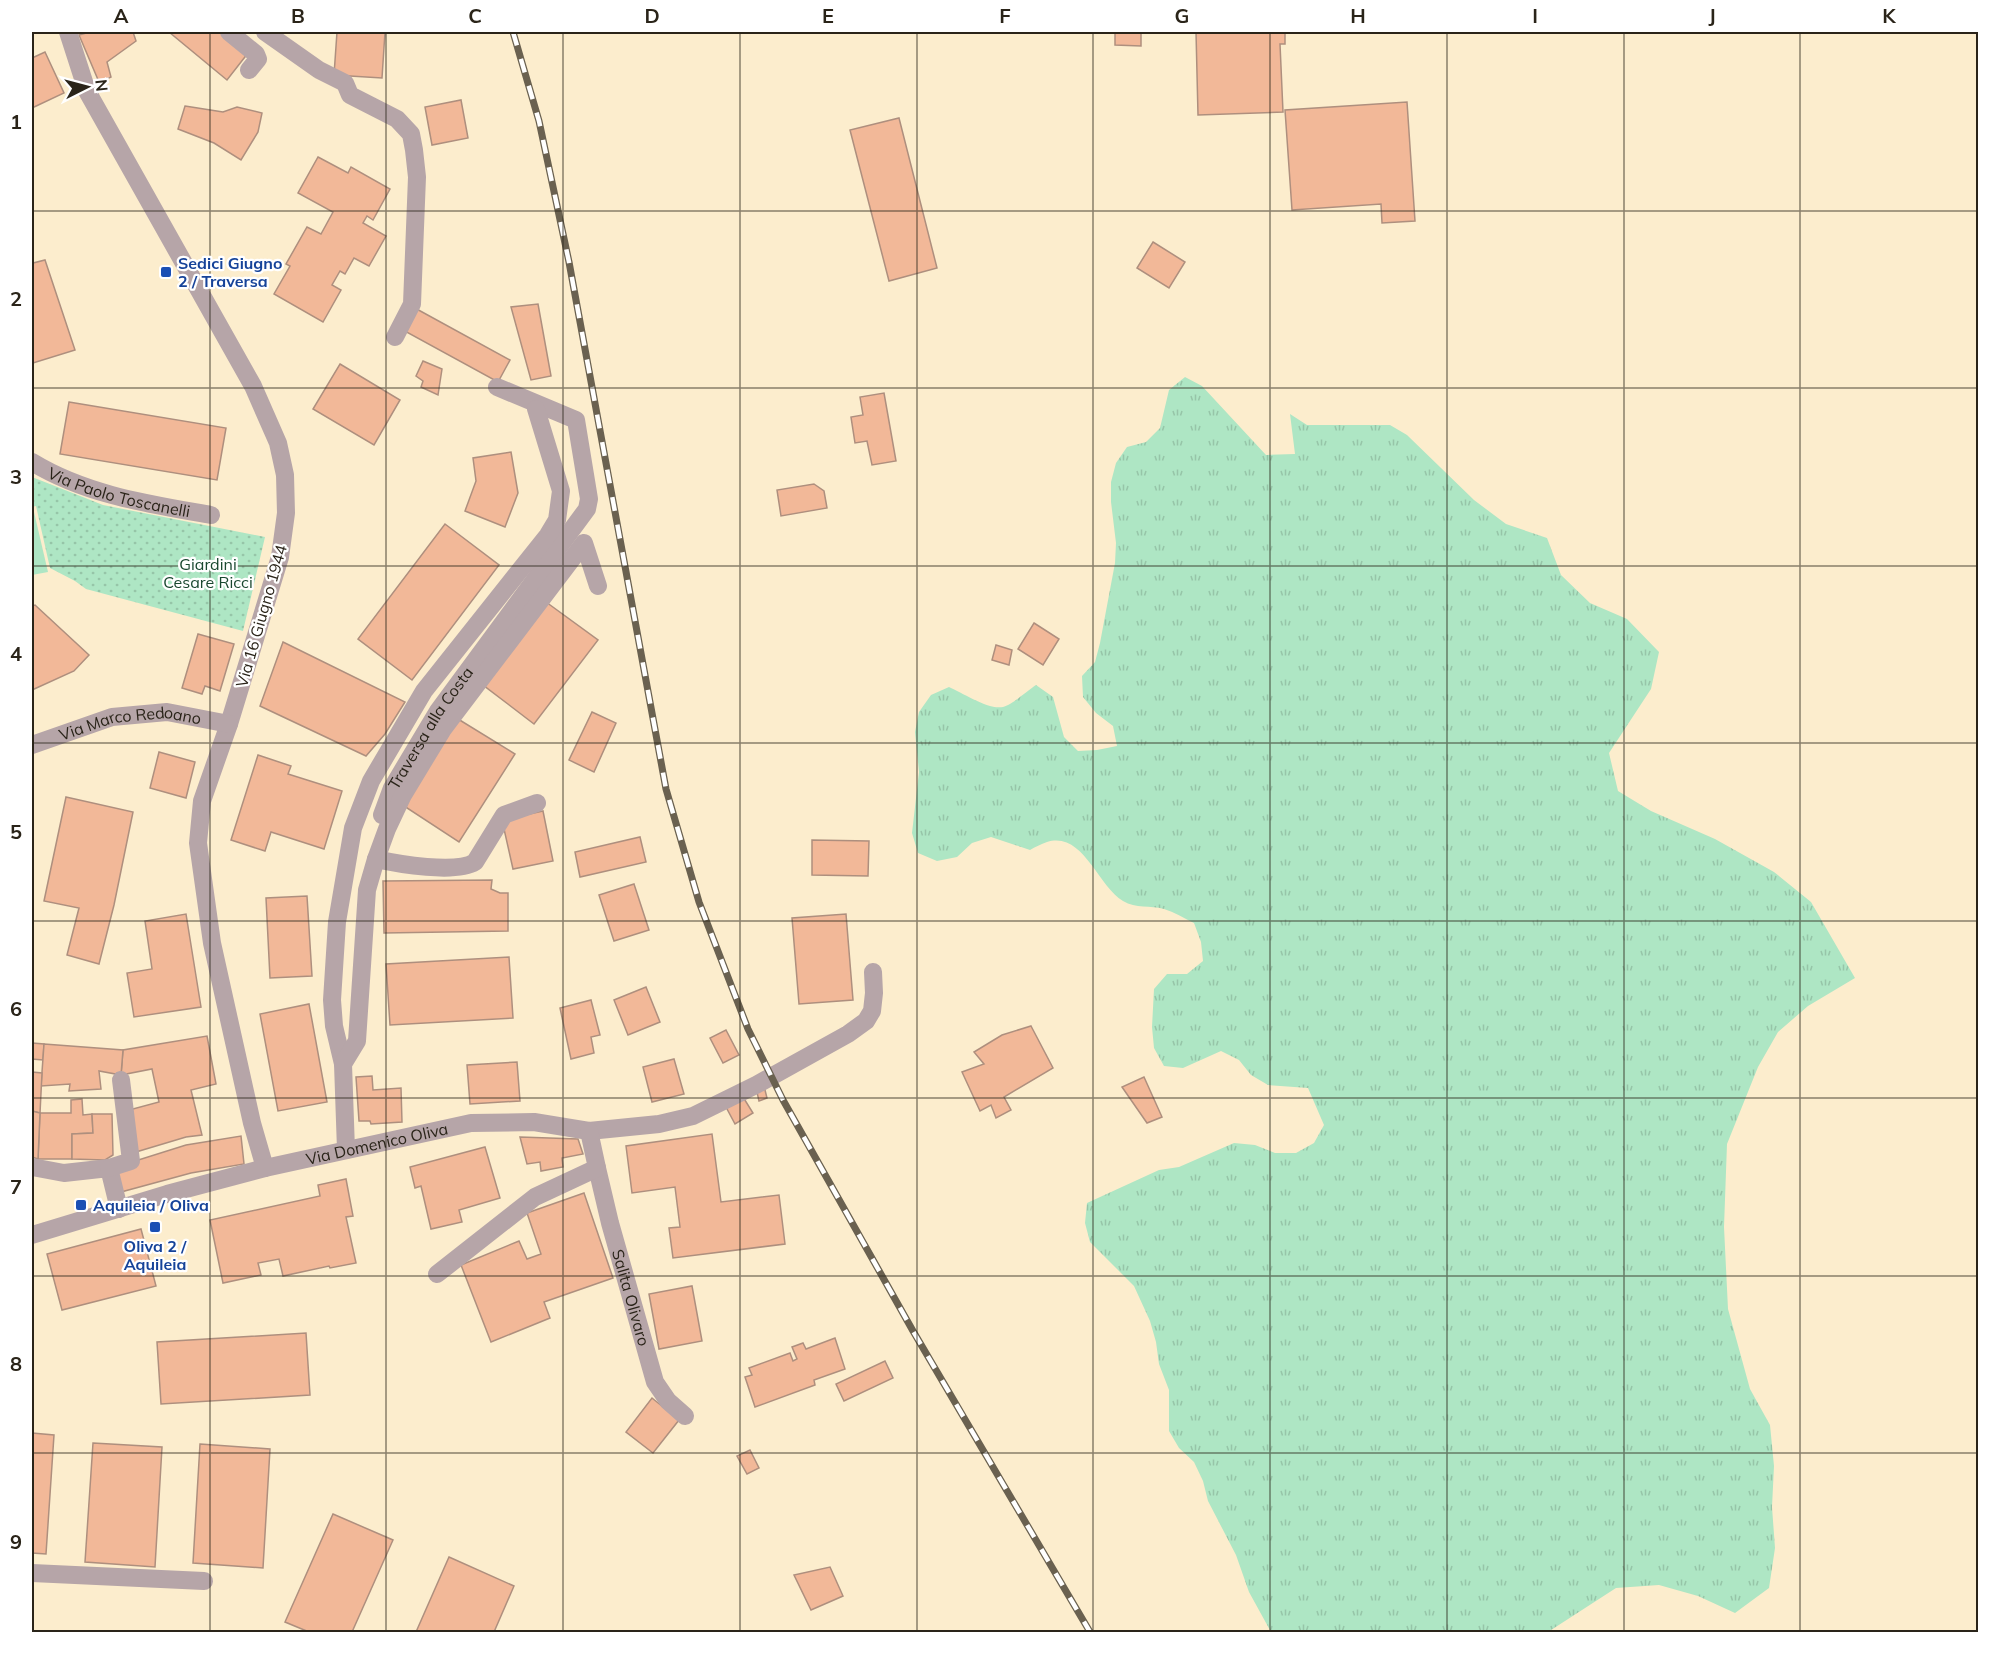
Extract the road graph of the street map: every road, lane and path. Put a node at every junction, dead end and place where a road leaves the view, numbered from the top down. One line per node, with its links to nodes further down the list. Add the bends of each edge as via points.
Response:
1 (68, 32): 11 (street, Via 16 Giugno 1944, via 87,91 253,386 278,443 285,475 286,513 280,557)
2 (229, 32): 4 (street, via 256,54 258,59)
3 (265, 32): 5 (street, via 319,70 345,83 350,95 397,119 411,134 417,177 412,304)
4 (249, 70)
5 (395, 337)
6 (497, 387): 14 (street, Traversa alla Costa, via 576,420 589,500 438,711 392,788 374,838 372,850)
7 (536, 409): 16 (street, via 561,491 557,520 424,691 371,781 353,828 337,922 332,1000)
8 (32, 462): 9 (street, Via Paolo Toscanelli, via 115,498)
9 (211, 515)
10 (598, 586): 14 (street, via 584,543 443,729 403,795)
11 (229, 724): 12 (street, Via Marco Redoano, via 167,712 111,717); 22 (street, Via 16 Giugno 1944, via 202,801 198,843 212,943)
12 (32, 745)
13 (537, 803): 14 (street, via 504,816 475,862 467,866 416,866)
14 (376, 859): 16 (street, Traversa alla Costa, via 367,890 357,1041)
15 (873, 972): 18 (street, Via Domenico Oliva, via 872,1011 866,1021 848,1034 693,1116 659,1124)
16 (343, 1064): 19 (street)
17 (121, 1080): 21 (street, via 131,1161)
18 (589, 1131): 19 (street, Via Domenico Oliva, via 534,1122 471,1123); 23 (street, Salita Olivaro)
19 (346, 1150): 22 (street, Via Domenico Oliva)
20 (32, 1167): 21 (street, via 64,1173)
21 (109, 1168): 24 (street)
22 (265, 1168): 24 (street, Via Domenico Oliva)
23 (597, 1168): 26 (street, via 535,1197); 27 (street, Salita Olivaro, via 655,1382)
24 (119, 1209): 25 (street, Via Domenico Oliva)
25 (32, 1235)
26 (437, 1274)
27 (685, 1416)
28 (32, 1573): 29 (street)
29 (204, 1581)

